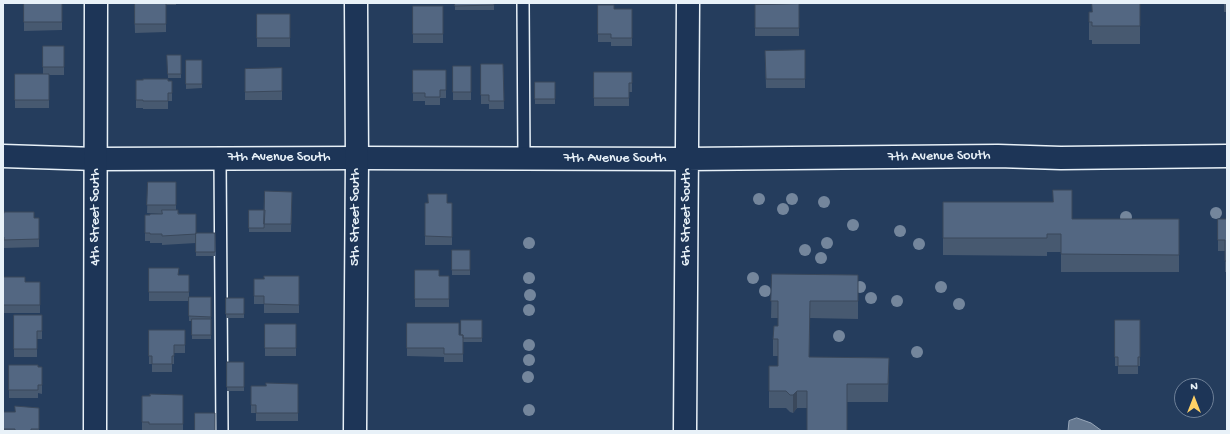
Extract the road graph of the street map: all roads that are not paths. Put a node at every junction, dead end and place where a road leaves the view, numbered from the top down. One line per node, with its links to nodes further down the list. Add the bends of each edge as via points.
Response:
1 (96, 3): 8 (street, 4th Street South)
2 (356, 3): 7 (street, 5th Street South)
3 (523, 3): 10 (lane)
4 (688, 3): 11 (street, 6th Street South)
5 (3, 156): 8 (street, 7th Avenue South)
6 (1227, 156): 11 (street, 7th Avenue South)
7 (357, 158): 9 (street, 7th Avenue South); 10 (street, 7th Avenue South); 14 (street, 5th Street South)
8 (96, 159): 9 (street, 7th Avenue South); 12 (street, 4th Street South)
9 (220, 159): 13 (lane)
10 (524, 159): 11 (street, 7th Avenue South)
11 (687, 159): 15 (street, 6th Street South)
12 (95, 431)
13 (222, 431)
14 (355, 431)
15 (685, 431)

